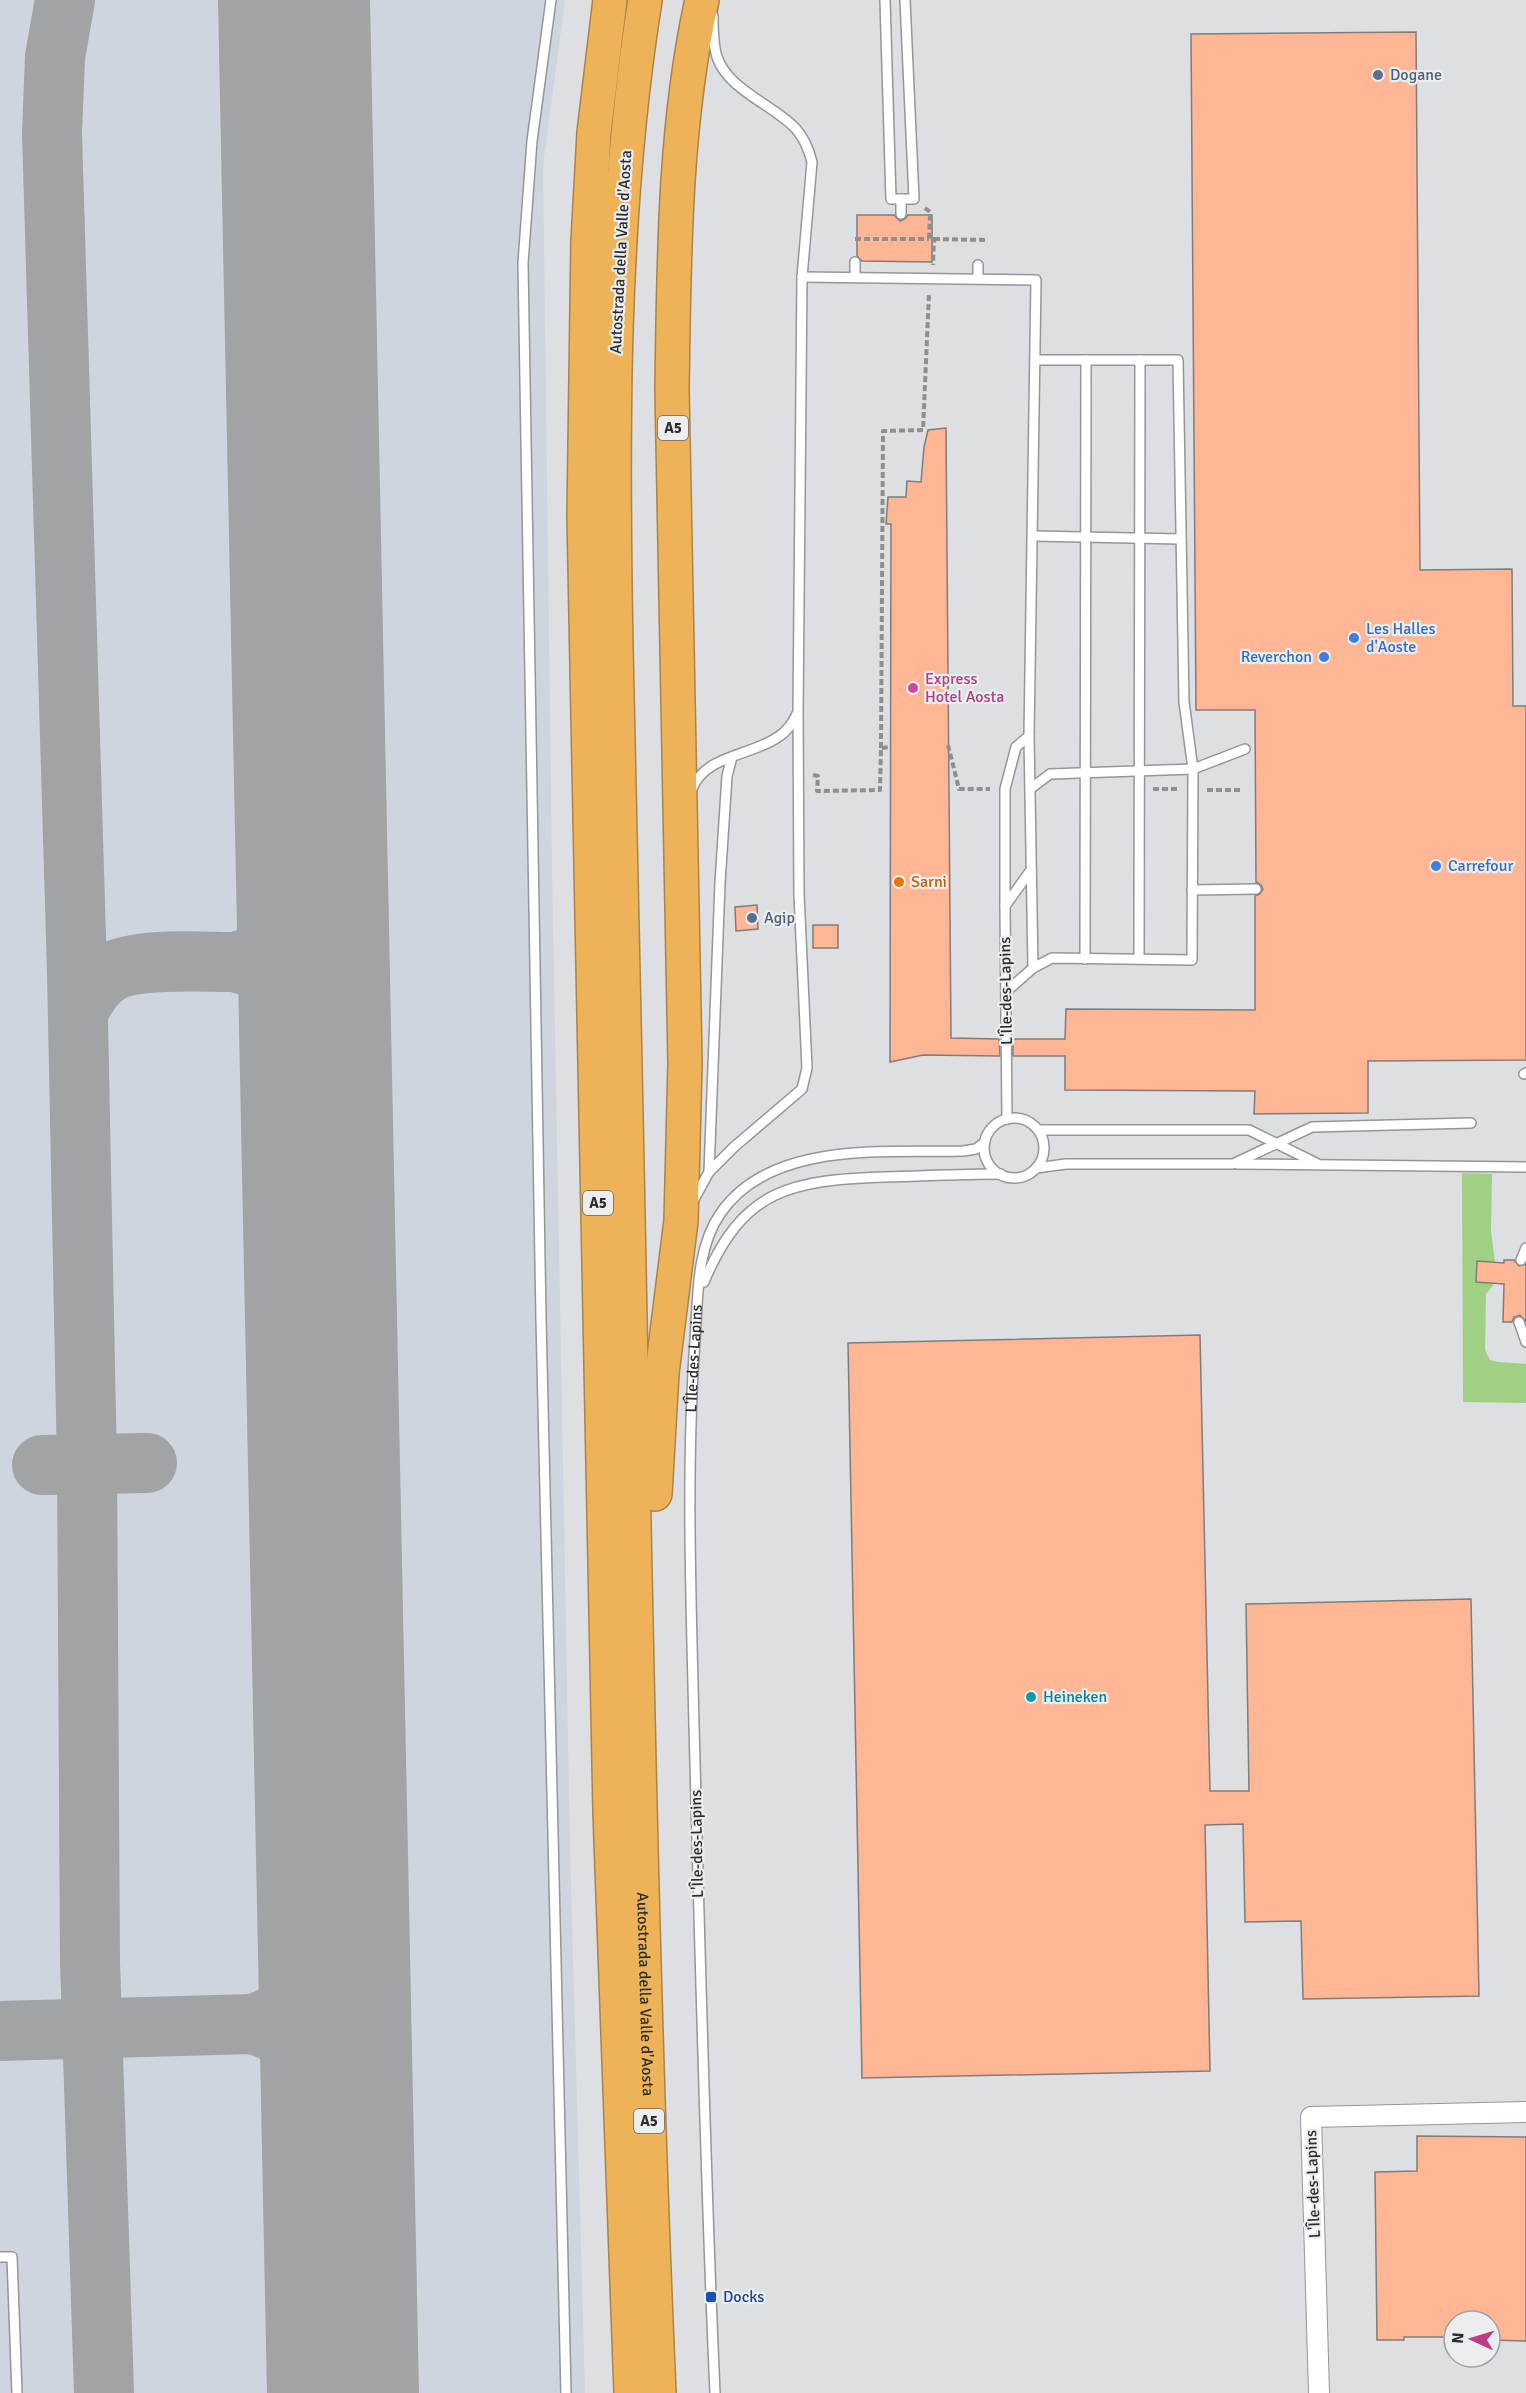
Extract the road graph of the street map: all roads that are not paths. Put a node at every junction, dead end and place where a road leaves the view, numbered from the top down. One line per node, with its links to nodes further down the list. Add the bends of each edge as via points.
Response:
1 (551, 0): 59 (lane, via 532,141 523,263 541,1319)
2 (645, 0): 55 (highway, Autostrada della Valle d'Aosta / A5, via 627,131 617,264 613,506)
3 (885, 0): 7 (lane, via 891,199)
4 (906, 0): 7 (lane, via 914,199)
5 (708, 3): 11 (lane, via 718,60 728,75 796,129 807,144 812,162); 29 (highway, A5, via 687,87 674,278 672,389)
6 (608, 5): 60 (highway, A5, via 594,133 588,241 584,516 610,1812)
7 (901, 199): 8 (lane)
8 (901, 214)
9 (855, 262): 12 (lane)
10 (978, 265): 13 (lane)
11 (802, 277): 12 (lane); 21 (lane)
12 (855, 278): 13 (lane)
13 (978, 279): 14 (lane, via 1036,280)
14 (1036, 360): 15 (lane); 17 (lane)
15 (1086, 360): 16 (lane); 18 (lane)
16 (1140, 360): 19 (lane); 20 (lane, via 1178,360)
17 (1033, 536): 18 (lane); 22 (lane)
18 (1086, 537): 19 (lane); 27 (lane)
19 (1140, 538): 20 (lane); 26 (lane)
20 (1181, 539): 25 (lane, via 1184,702)
21 (798, 712): 24 (lane, via 776,739); 47 (lane, via 806,1081 792,1100)
22 (1029, 736): 28 (lane); 33 (lane, L'Île-des-Lapins, via 1016,747 1005,789)
23 (1245, 749): 25 (lane)
24 (732, 757): 29 (lane, via 696,780); 47 (lane, via 727,776 720,883)
25 (1193, 769): 26 (lane); 31 (lane)
26 (1140, 770): 27 (lane); 35 (lane)
27 (1086, 771): 28 (lane, via 1050,774); 34 (lane)
28 (1030, 789): 30 (lane)
29 (681, 857): 49 (highway, A5, via 685,1063)
30 (1031, 870): 33 (lane); 36 (lane)
31 (1192, 890): 32 (lane); 35 (lane, via 1192,960)
32 (1256, 890)
33 (1005, 906): 37 (lane, L'Île-des-Lapins)
34 (1085, 959): 35 (lane); 36 (lane, via 1052,958)
35 (1138, 959)
36 (1033, 968): 37 (lane)
37 (1007, 991): 38 (lane, L'Île-des-Lapins)
38 (1007, 1119): 40 (lane, via 1024,1120); 41 (lane, L'Île-des-Lapins, via 993,1128)
39 (1471, 1123): 42 (lane, via 1312,1127)
40 (1038, 1130): 42 (lane, via 1249,1130); 46 (lane, via 1044,1146)
41 (985, 1142): 48 (lane, via 987,1161); 52 (lane, L'Île-des-Lapins, via 976,1149 963,1151 822,1156 779,1167 736,1196 720,1213 708,1236)
42 (1278, 1144): 43 (lane); 44 (lane)
43 (1233, 1164): 44 (lane, L'Île-des-Lapins); 46 (lane, L'Île-des-Lapins, via 1066,1164)
44 (1319, 1164): 45 (lane, L'Île-des-Lapins)
45 (1526, 1167)
46 (1036, 1168): 48 (lane, L'Île-des-Lapins, via 1019,1177)
47 (709, 1172): 49 (lane)
48 (1000, 1174): 52 (lane, L'Île-des-Lapins, via 831,1179 775,1194 756,1205 727,1235)
49 (681, 1221): 55 (highway, A5, via 657,1435 655,1635)
50 (1526, 1248): 51 (lane)
51 (1521, 1260)
52 (698, 1295): 62 (lane, L'Île-des-Lapins, via 688,1490 700,2017)
53 (1520, 1322): 54 (lane)
54 (1526, 1342)
55 (642, 1849): 61 (highway, Autostrada della Valle d'Aosta / A5)
56 (1526, 2112): 63 (street, L'Île-des-Lapins, via 1311,2117)
57 (0, 2257): 58 (lane, via 12,2257)
58 (17, 2393)
59 (566, 2393)
60 (631, 2393)
61 (659, 2393)
62 (715, 2393)
63 (1319, 2393)

